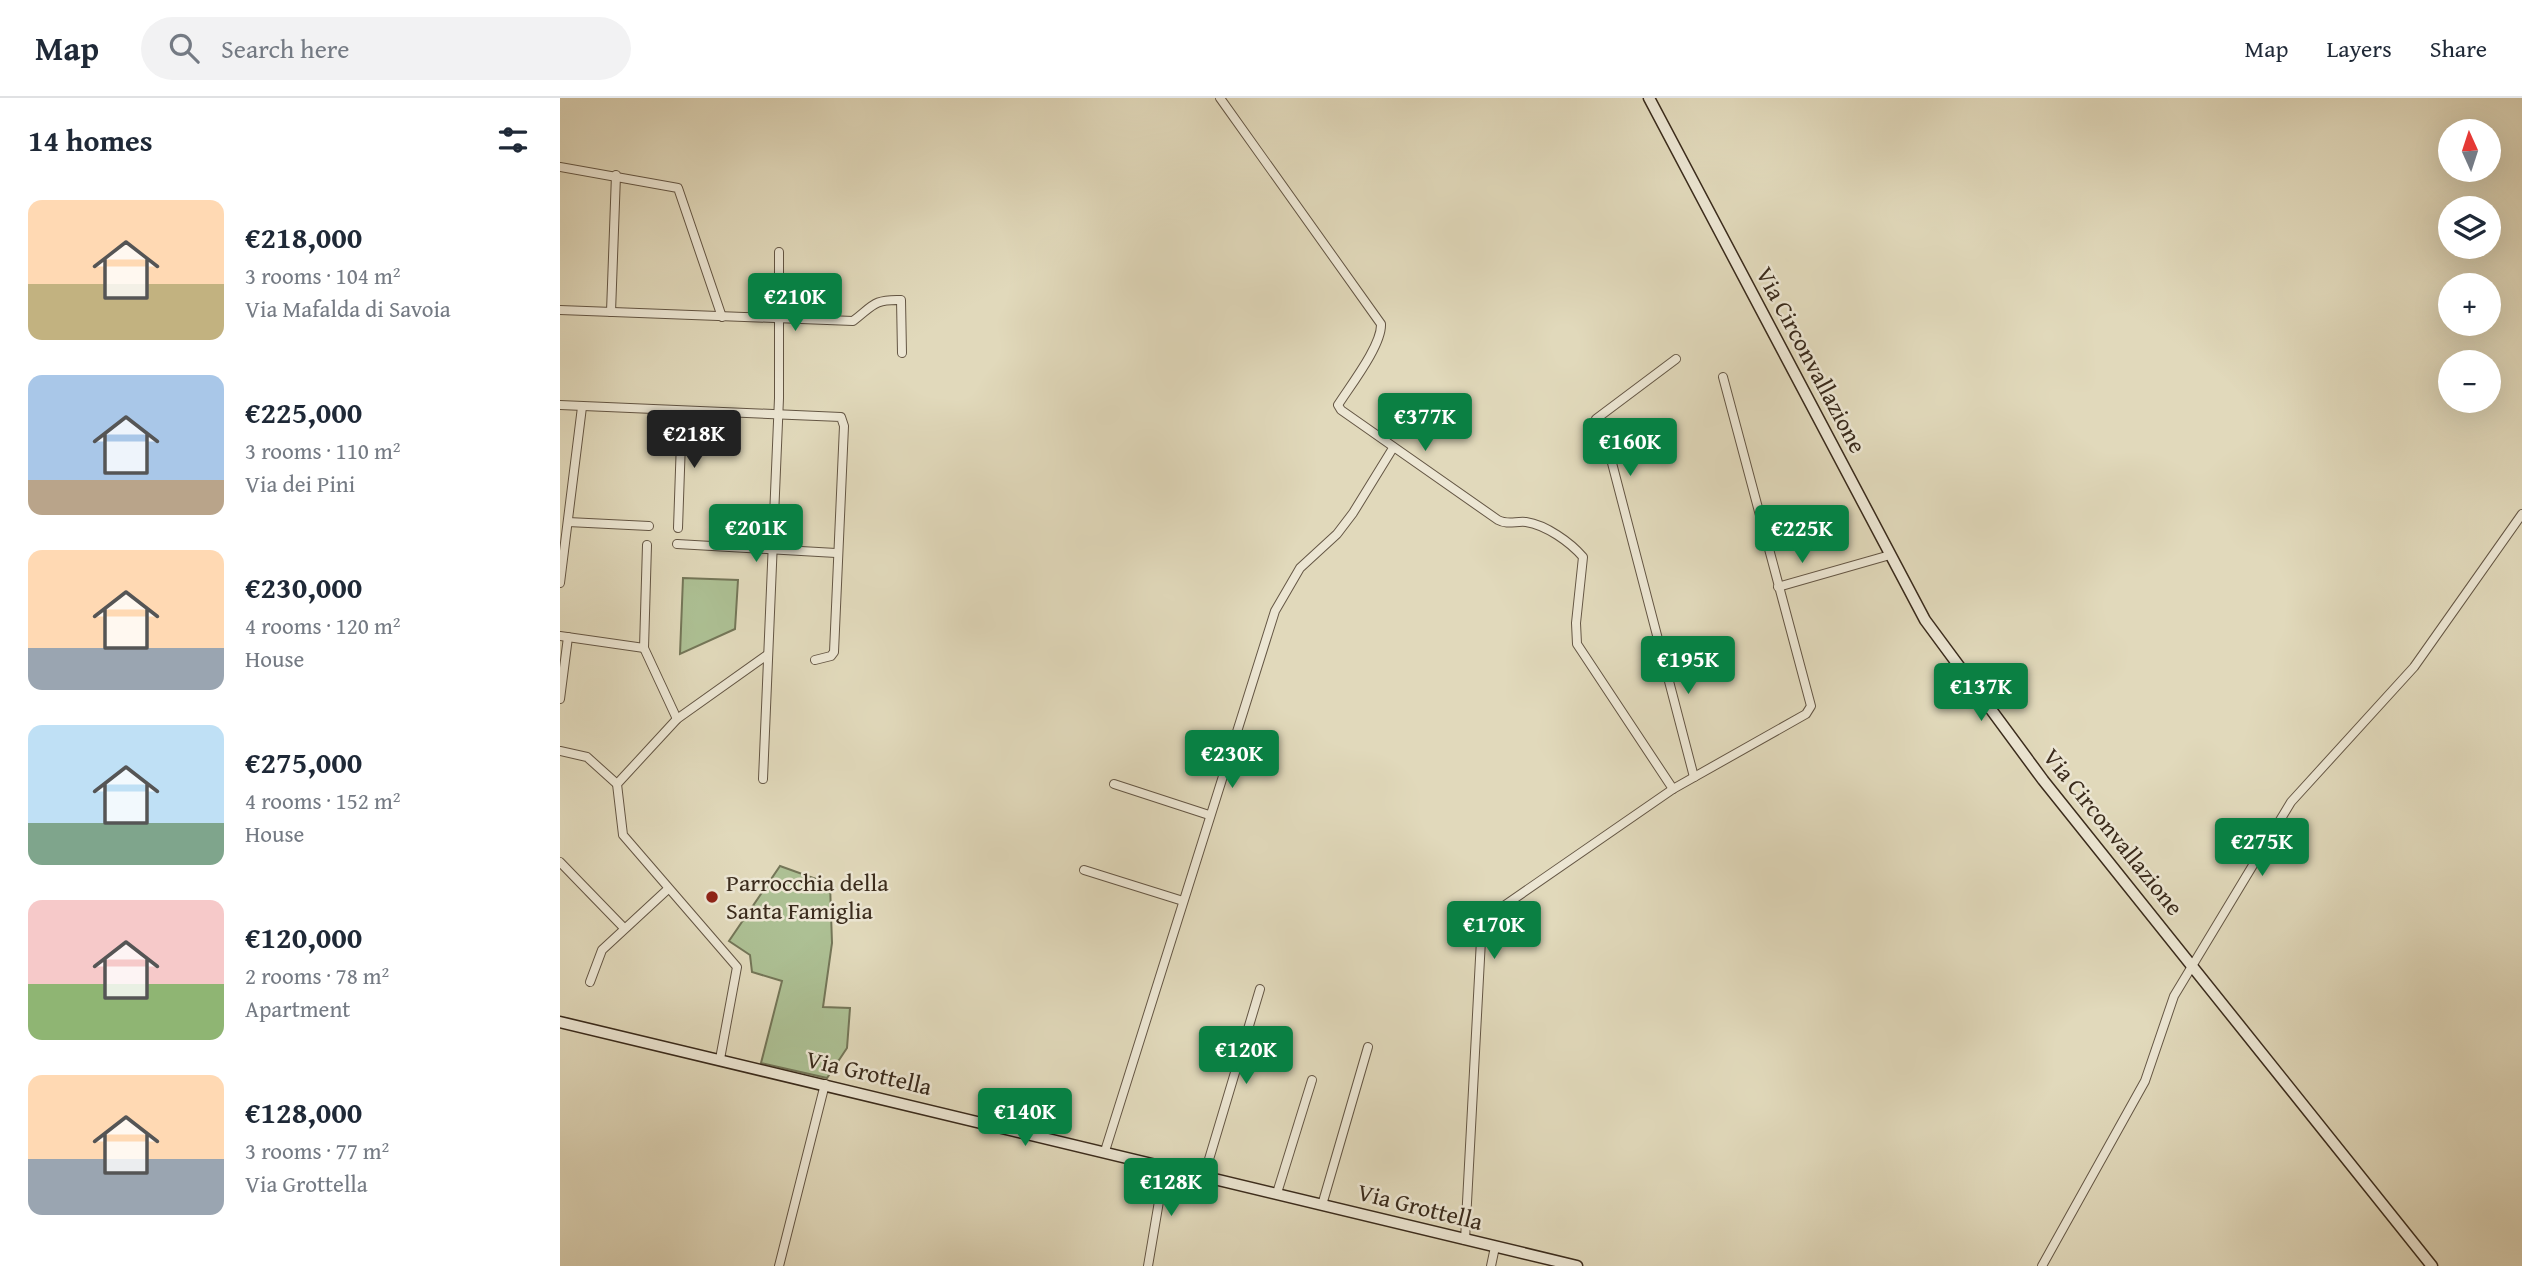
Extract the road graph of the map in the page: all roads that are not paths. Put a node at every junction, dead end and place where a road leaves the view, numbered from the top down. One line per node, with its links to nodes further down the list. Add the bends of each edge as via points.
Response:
1 (1220, 98): 17 (street, via 1378,317 1381,331 1338,405)
2 (1649, 98): 26 (main road, Via Circonvallazione)
3 (560, 167): 4 (street)
4 (616, 176): 7 (street); 8 (street, via 678,188)
5 (779, 253): 9 (street)
6 (560, 310): 7 (street)
7 (611, 312): 8 (street)
8 (722, 317): 9 (street)
9 (780, 319): 10 (street, via 853,321 868,305 901,300); 16 (street)
10 (902, 354)
11 (1676, 359): 36 (street, via 1596,419 1606,440)
12 (1723, 377): 28 (street)
13 (560, 405): 14 (street)
14 (582, 407): 15 (street); 19 (street)
15 (682, 412): 16 (street); 21 (street)
16 (778, 414): 24 (street); 25 (street, via 841,417)
17 (1393, 448): 40 (street, via 1498,520 1535,523 1583,557 1577,644); 41 (street, via 1353,513 1300,568 1275,611)
18 (2522, 514): 47 (street, via 2414,667 2291,802)
19 (568, 522): 20 (street); 27 (street)
20 (649, 526)
21 (678, 528)
22 (677, 544): 24 (street)
23 (647, 545): 30 (street)
24 (771, 551): 25 (street); 31 (street)
25 (836, 553): 32 (street, via 834,652)
26 (1890, 555): 28 (street); 47 (main road, Via Circonvallazione, via 1925,620 1981,697)
27 (560, 583)
28 (1778, 587): 36 (street, via 1811,706 1806,714)
29 (564, 636): 30 (street); 33 (street)
30 (644, 648): 34 (street)
31 (767, 655): 34 (street); 37 (street)
32 (815, 660)
33 (560, 699)
34 (677, 719): 38 (street)
35 (560, 751): 38 (street, via 587,757)
36 (1695, 777): 40 (street)
37 (763, 779)
38 (617, 784): 44 (street, via 623,835)
39 (1114, 784): 41 (street)
40 (1674, 789): 60 (street, via 1482,921)
41 (1209, 815): 45 (street)
42 (560, 862): 46 (street)
43 (1084, 870): 45 (street)
44 (668, 888): 46 (street); 52 (street, via 737,967)
45 (1183, 901): 55 (street)
46 (624, 928): 48 (street, via 602,950)
47 (2193, 965): 66 (street, via 2174,996 2145,1081); 67 (main road, Via Circonvallazione)
48 (590, 982)
49 (1260, 989): 57 (street)
50 (560, 1022): 52 (main road, Via Grottella)
51 (1368, 1047): 59 (street)
52 (720, 1059): 54 (main road, Via Grottella)
53 (1312, 1080): 58 (street)
54 (825, 1084): 55 (main road, Via Grottella); 62 (street)
55 (1105, 1151): 56 (main road, Via Grottella)
56 (1165, 1166): 57 (main road, Via Grottella); 63 (street)
57 (1204, 1175): 58 (main road, Via Grottella)
58 (1277, 1194): 59 (main road, Via Grottella)
59 (1322, 1205): 60 (main road, Via Grottella)
60 (1465, 1240): 61 (main road, Via Grottella)
61 (1495, 1247): 64 (street); 65 (main road, Via Grottella)
62 (779, 1266)
63 (1148, 1266)
64 (1491, 1266)
65 (1577, 1266)
66 (2042, 1266)
67 (2432, 1266)

